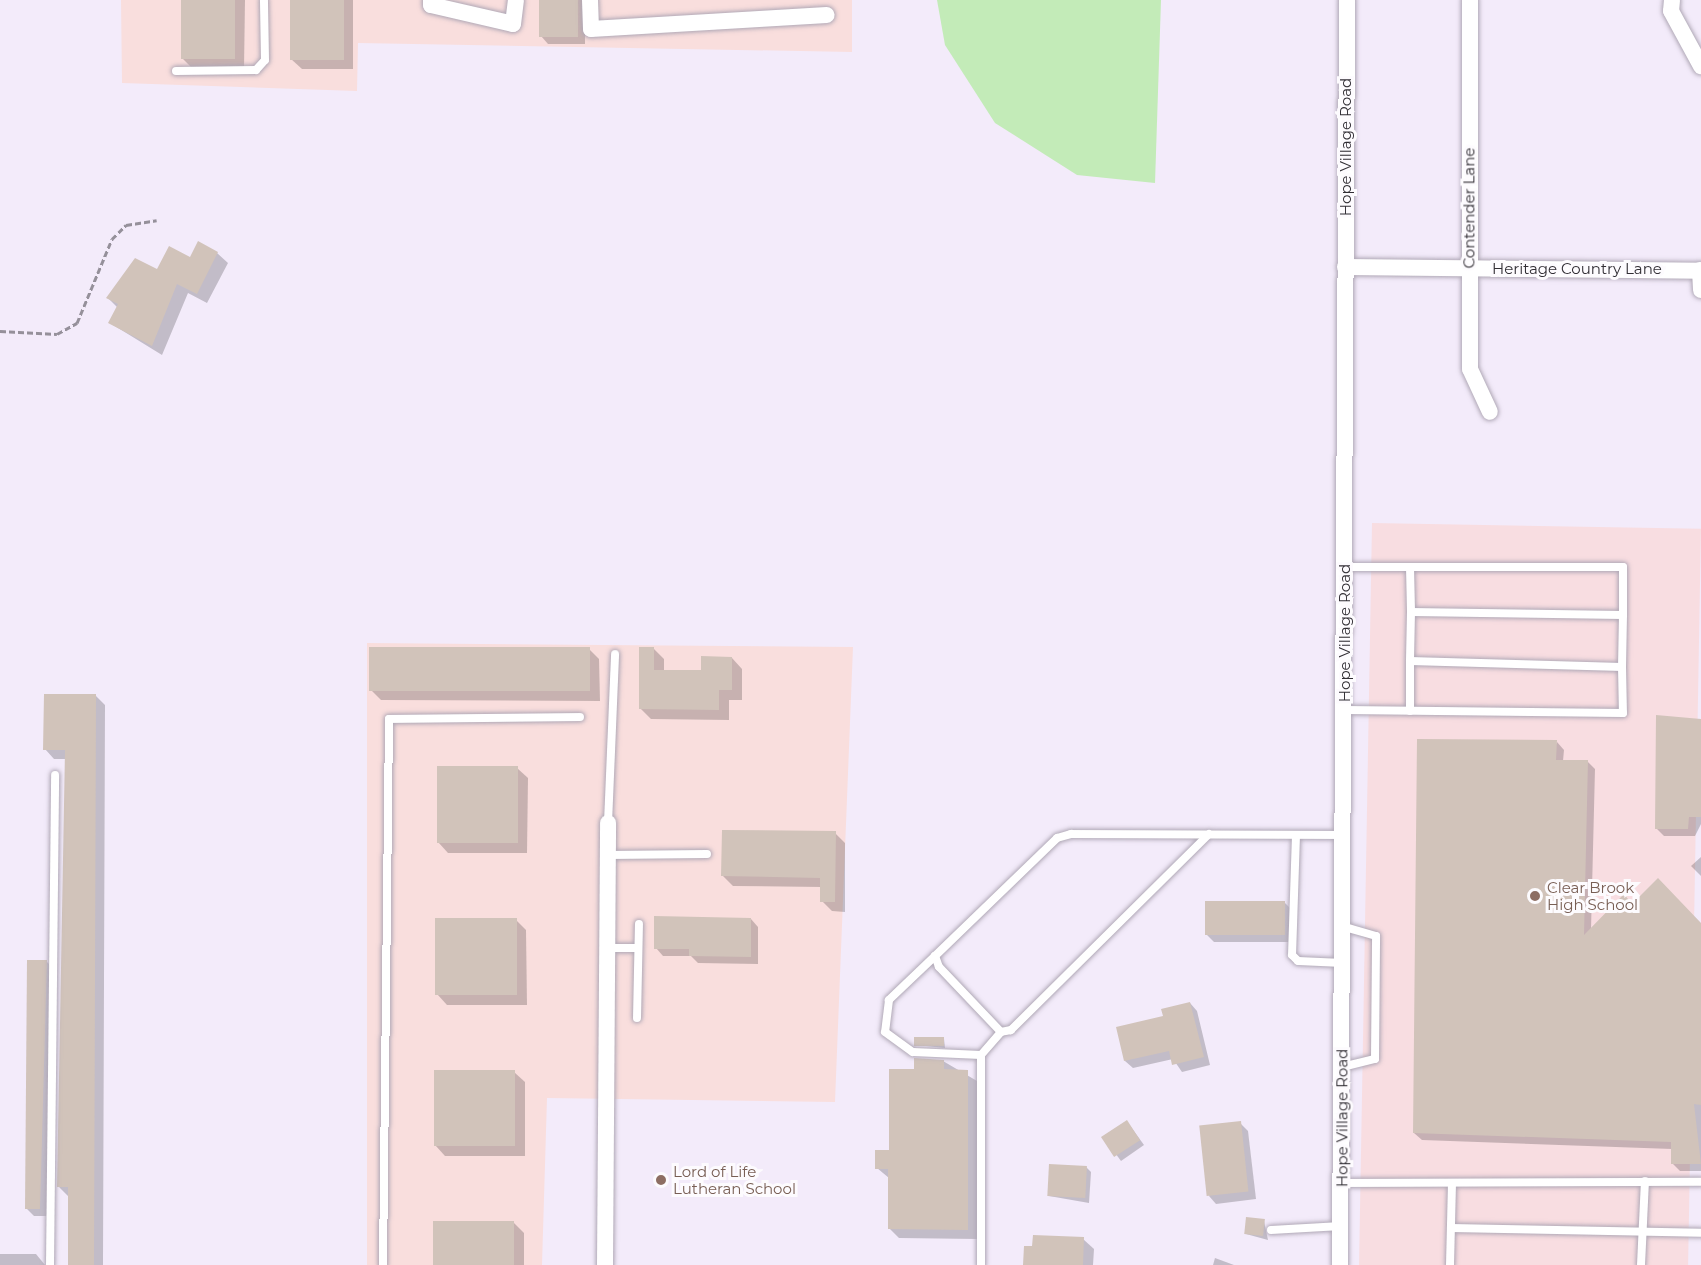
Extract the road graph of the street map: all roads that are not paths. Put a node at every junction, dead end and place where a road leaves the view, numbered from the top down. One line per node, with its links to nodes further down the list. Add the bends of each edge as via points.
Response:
1 (264, 0): 10 (lane, via 265,60 256,70)
2 (431, 0): 3 (street, via 431,5 513,24)
3 (516, 0)
4 (590, 0): 8 (street, via 591,29)
5 (1347, 0): 11 (street, Hope Village Road)
6 (1470, 0): 12 (street, Contender Lane)
7 (1672, 0): 9 (street, via 1671,11)
8 (827, 15)
9 (1701, 66)
10 (176, 71)
11 (1345, 267): 12 (street, Heritage Country Lane); 16 (street, Hope Village Road)
12 (1468, 268): 13 (street, Heritage Country Lane); 15 (street, Contender Lane, via 1470,369)
13 (1701, 270): 14 (street)
14 (1701, 290)
15 (1490, 412)
16 (1345, 567): 17 (lane); 23 (street, Hope Village Road)
17 (1410, 567): 18 (lane); 19 (lane, via 1623,567)
18 (1411, 612): 19 (lane); 21 (lane)
19 (1623, 615): 22 (lane)
20 (615, 654): 27 (lane)
21 (1410, 661): 22 (lane); 24 (lane)
22 (1622, 667): 24 (lane, via 1623,713)
23 (1346, 710): 24 (lane); 30 (street, Hope Village Road)
24 (1410, 711)
25 (580, 717): 53 (lane, via 389,719)
26 (55, 775): 52 (lane)
27 (608, 823): 32 (street)
28 (1209, 834): 29 (lane); 37 (lane, via 1071,834 1057,838); 40 (lane, via 1011,1030)
29 (1296, 835): 30 (lane); 38 (lane, via 1292,955 1299,961)
30 (1344, 835): 34 (street, Hope Village Road)
31 (707, 854): 32 (lane)
32 (608, 855): 35 (street)
33 (639, 924): 36 (lane)
34 (1344, 927): 38 (street, Hope Village Road); 42 (lane, via 1376,936 1375,1059)
35 (608, 948): 36 (lane); 54 (street)
36 (639, 948): 39 (lane)
37 (935, 956): 40 (lane); 41 (lane, via 889,1000 885,1032 913,1052)
38 (1343, 963): 42 (street, Hope Village Road)
39 (637, 1018)
40 (1001, 1032): 41 (lane)
41 (981, 1055): 55 (lane)
42 (1342, 1067): 45 (street, Hope Village Road)
43 (1645, 1181): 44 (lane); 46 (lane); 50 (lane)
44 (1701, 1182)
45 (1342, 1183): 46 (lane); 47 (street, Hope Village Road)
46 (1452, 1183): 48 (lane)
47 (1341, 1226): 49 (lane); 56 (street, Hope Village Road)
48 (1450, 1228): 50 (lane); 57 (lane)
49 (1270, 1230)
50 (1642, 1232): 51 (lane); 58 (lane)
51 (1701, 1233)
52 (50, 1265)
53 (383, 1265)
54 (605, 1265)
55 (981, 1265)
56 (1340, 1265)
57 (1449, 1265)
58 (1641, 1265)

